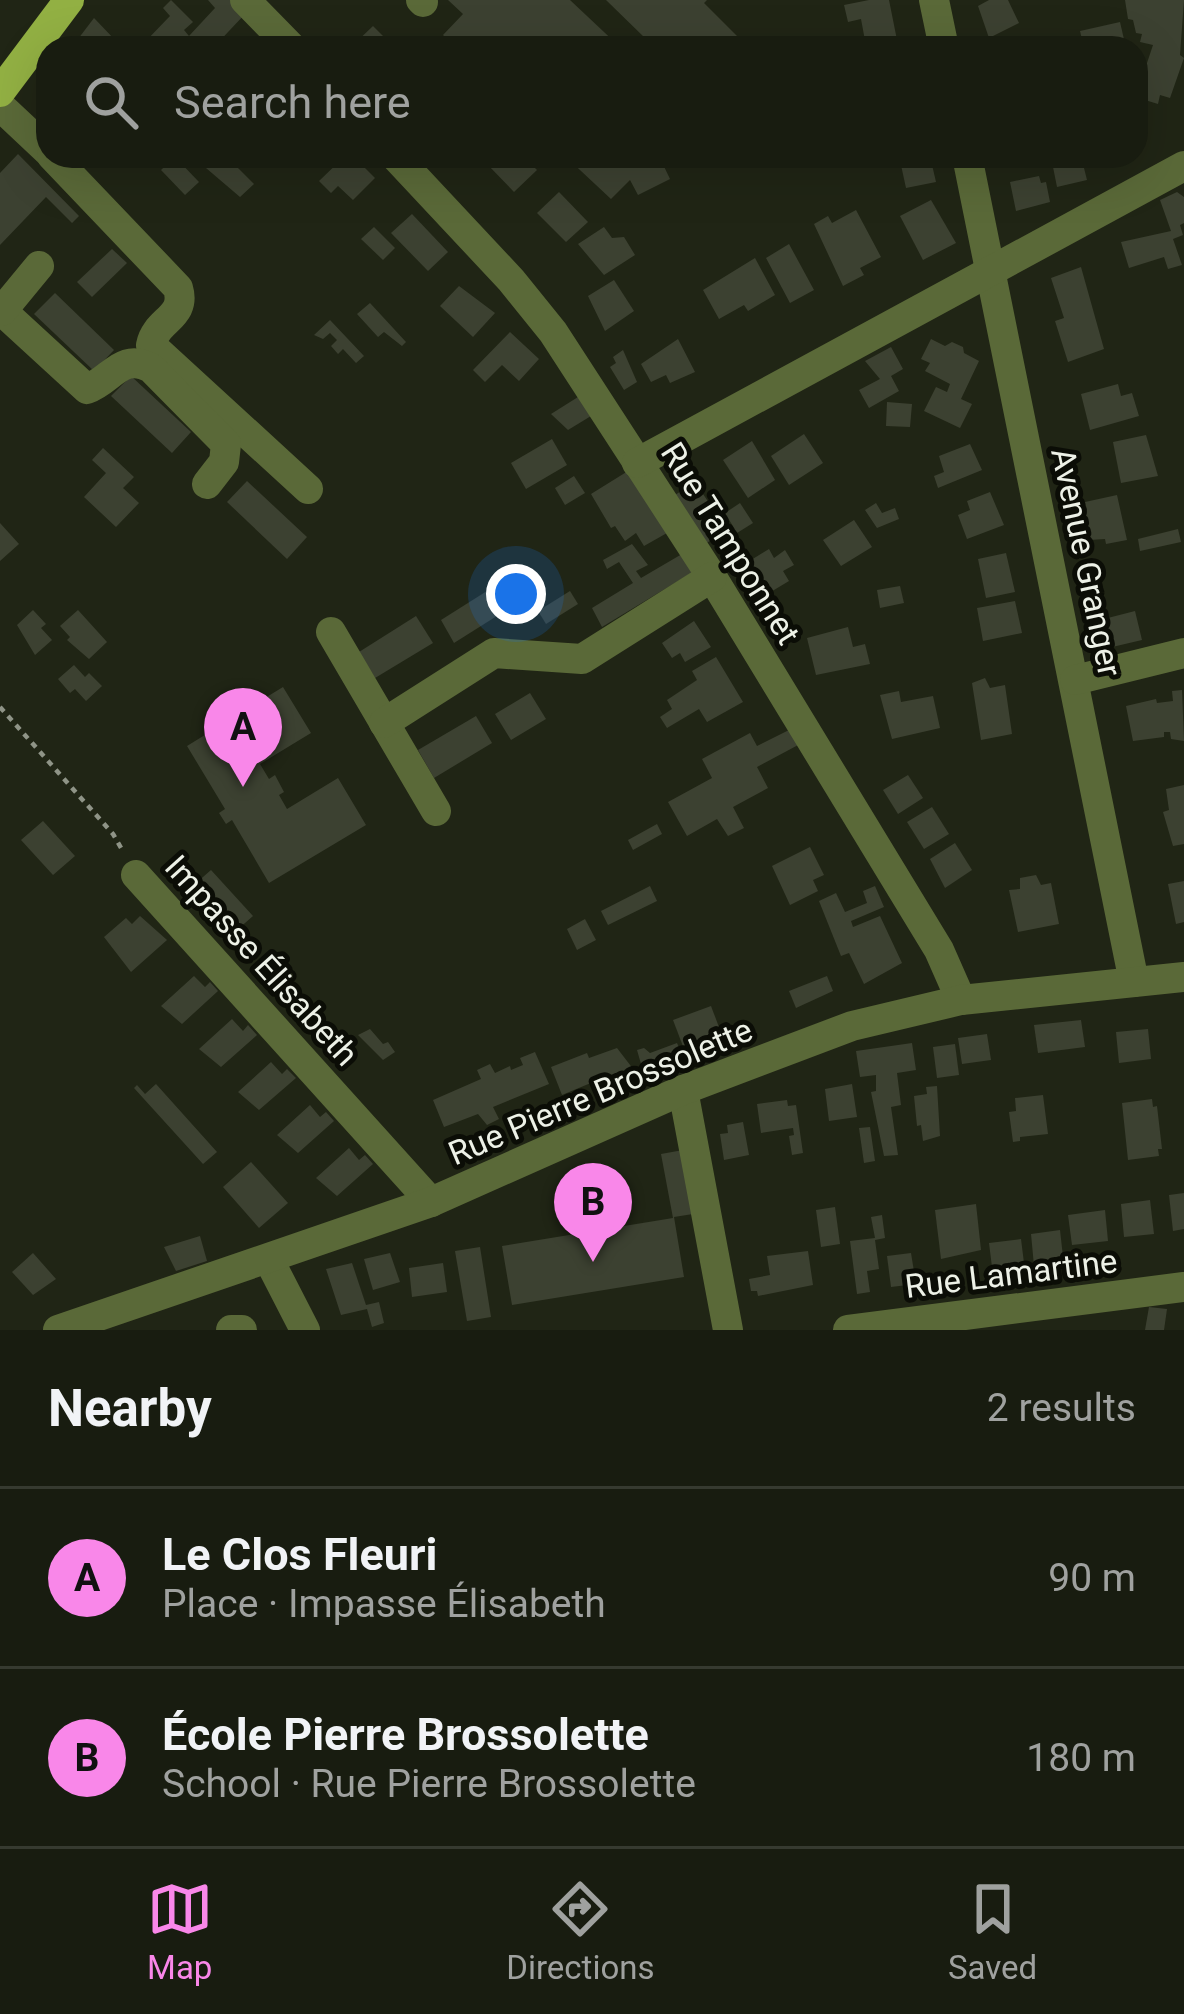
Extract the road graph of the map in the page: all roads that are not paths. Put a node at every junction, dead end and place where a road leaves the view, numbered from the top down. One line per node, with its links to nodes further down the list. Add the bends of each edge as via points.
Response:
1 (69, 0): 4 (main road)
2 (245, 0): 5 (street)
3 (934, 0): 6 (street)
4 (42, 36)
5 (280, 36)
6 (942, 36)
7 (36, 44): 8 (main road)
8 (0, 92)
9 (0, 106): 10 (street)
10 (36, 141)
11 (1184, 166): 16 (street)
12 (63, 168): 20 (street, via 178,288 178,311 152,345)
13 (405, 168): 18 (street, Rue Tamponnet, via 536,308)
14 (970, 168): 16 (street, Avenue Granger)
15 (39, 266): 17 (street)
16 (991, 270): 18 (street); 24 (street, Avenue Granger)
17 (1, 310): 19 (street, via 88,389 126,363 151,368 226,445)
18 (637, 463): 21 (street, Rue Tamponnet)
19 (207, 484)
20 (308, 489)
21 (712, 577): 25 (street, via 582,659 494,653); 30 (street, Rue Tamponnet, via 939,950)
22 (331, 632): 25 (street)
23 (1184, 652): 24 (street)
24 (1075, 680): 29 (street, Avenue Granger)
25 (384, 724): 26 (street)
26 (436, 811)
27 (136, 875): 32 (street, Impasse Élisabeth)
28 (1184, 977): 29 (street, Rue Pierre Brossolette)
29 (1134, 982): 30 (street, Rue Pierre Brossolette)
30 (961, 1000): 31 (street, Rue Pierre Brossolette, via 852,1026)
31 (683, 1090): 32 (street, Rue Pierre Brossolette); 39 (street)
32 (431, 1202): 33 (street, Rue Pierre Brossolette)
33 (269, 1259): 35 (street, Rue Pierre Brossolette); 38 (street)
34 (1184, 1287): 40 (street, Rue Lamartine)
35 (58, 1330)
36 (231, 1330): 37 (street)
37 (242, 1330)
38 (305, 1330)
39 (728, 1330)
40 (848, 1330)

